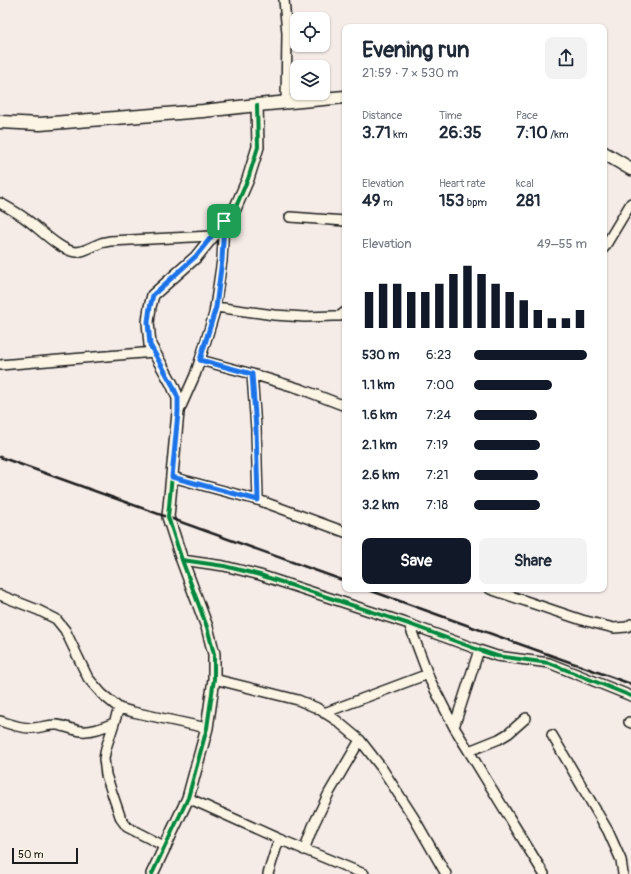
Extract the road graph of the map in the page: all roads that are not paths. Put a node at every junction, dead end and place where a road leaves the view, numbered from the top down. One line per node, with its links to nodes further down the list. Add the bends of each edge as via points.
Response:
1 (284, 0): 3 (street, via 287,33)
2 (342, 97): 3 (main road)
3 (286, 102): 4 (main road)
4 (257, 105): 5 (main road, via 40,124); 11 (street, via 258,147 234,209)
5 (0, 122)
6 (607, 155): 7 (main road)
7 (631, 169)
8 (0, 203): 13 (street, via 27,219 70,251 78,252 110,241)
9 (631, 203): 14 (street)
10 (290, 217): 12 (street)
11 (224, 221): 13 (street); 15 (street)
12 (342, 221)
13 (212, 236): 17 (street, via 196,256 153,295 148,322 150,345)
14 (607, 243)
15 (216, 307): 16 (street, via 305,317); 18 (street)
16 (342, 314)
17 (154, 352): 19 (street); 22 (street, via 178,398)
18 (200, 360): 20 (street); 22 (street)
19 (0, 365)
20 (252, 374): 21 (street); 24 (street)
21 (342, 405)
22 (178, 412): 23 (street)
23 (172, 477): 24 (street); 26 (street, via 168,517)
24 (258, 500): 25 (street)
25 (342, 531)
26 (182, 560): 29 (street, via 224,566 260,575); 33 (street, via 207,626 214,654)
27 (499, 592): 30 (street, via 614,628)
28 (0, 595): 35 (street, via 56,619 65,630 88,678)
29 (409, 624): 31 (street); 32 (street)
30 (631, 624)
31 (479, 650): 34 (street, via 505,657 549,663); 40 (street)
32 (428, 674): 36 (street); 40 (street)
33 (214, 679): 36 (street, via 298,700); 41 (street)
34 (631, 696)
35 (119, 708): 39 (street); 41 (street)
36 (324, 713): 43 (street)
37 (526, 718): 44 (street, via 499,739)
38 (0, 721): 39 (street, via 30,728 57,725 81,731 99,729)
39 (114, 723): 47 (street, via 104,759 106,775 121,819 127,827)
40 (454, 727): 44 (street)
41 (207, 728): 45 (street)
42 (552, 735): 54 (street, via 608,831 621,860)
43 (360, 740): 48 (street, via 329,793); 52 (street, via 414,818)
44 (469, 751): 53 (street)
45 (188, 798): 46 (street); 47 (street)
46 (279, 839): 48 (street); 50 (street)
47 (166, 847): 49 (street)
48 (304, 850): 51 (street)
49 (152, 874)
50 (268, 874)
51 (364, 874)
52 (446, 874)
53 (544, 874)
54 (622, 874)

